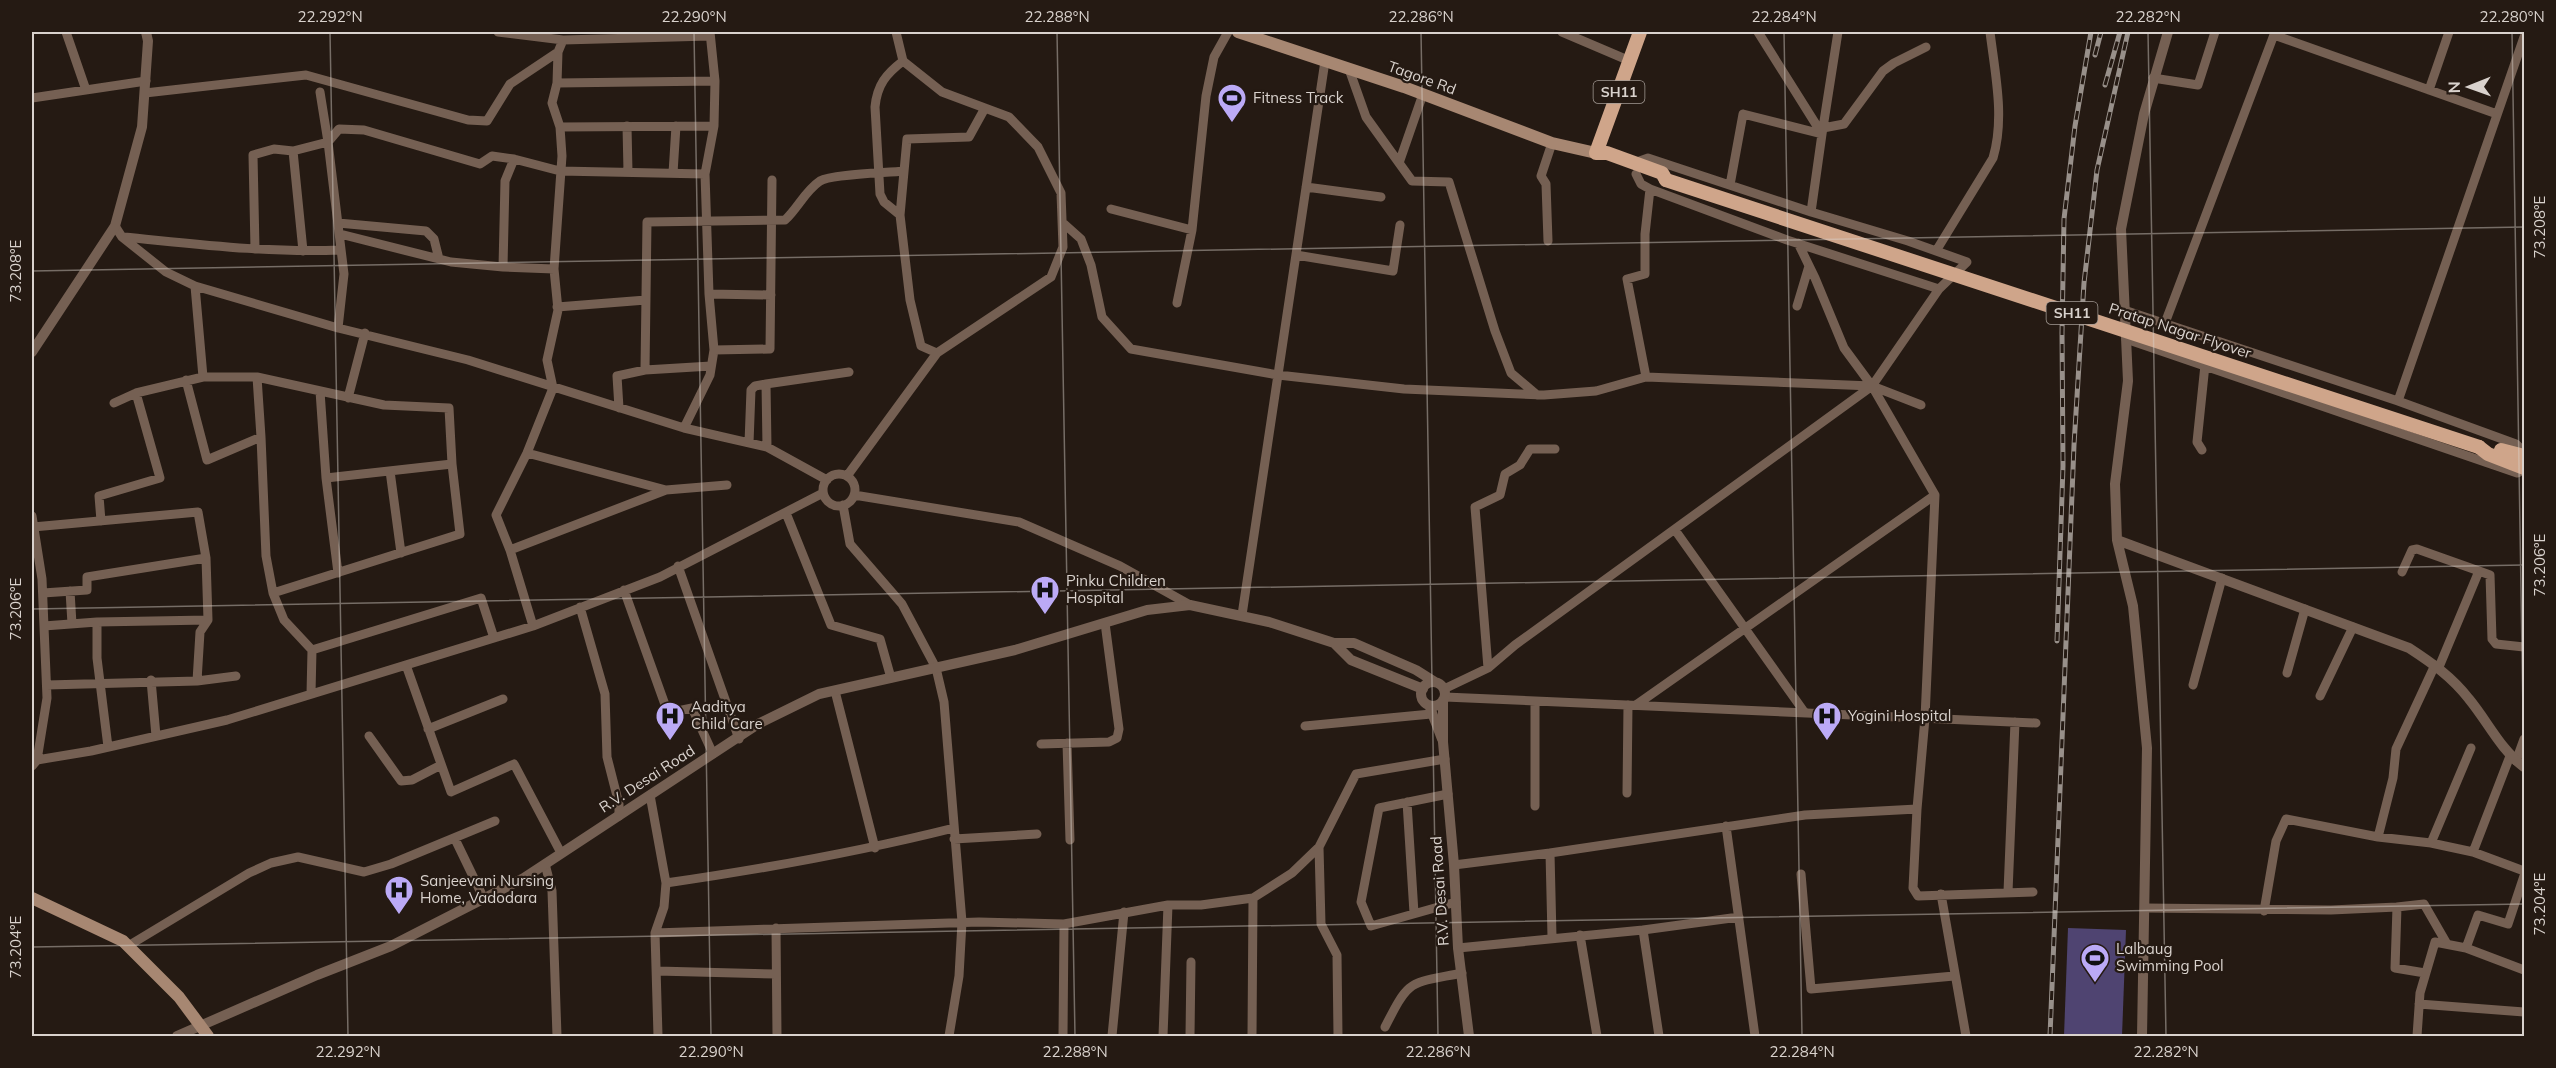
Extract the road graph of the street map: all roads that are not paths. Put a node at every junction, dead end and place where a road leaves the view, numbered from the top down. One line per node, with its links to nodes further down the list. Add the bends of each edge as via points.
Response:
1 (66, 32): 29 (street)
2 (146, 32): 26 (street)
3 (498, 32): 18 (street)
4 (896, 32): 21 (street)
5 (1228, 32): 68 (street, via 1214,57 1206,96)
6 (1238, 32): 22 (main road, Tagore Rd)
7 (1562, 32): 23 (street)
8 (1758, 32): 41 (street)
9 (1838, 32): 41 (street)
10 (1990, 32): 76 (street, via 1998,142 1993,158)
11 (2168, 32): 25 (street)
12 (2215, 32): 25 (street, via 2198,85)
13 (2450, 32): 30 (street)
14 (1637, 33): 23 (main road, SH11)
15 (2274, 33): 30 (street); 91 (street)
16 (710, 34): 18 (street); 27 (street)
17 (2524, 37): 36 (street)
18 (563, 40): 20 (street)
19 (1926, 47): 41 (street, via 1890,65 1844,124)
20 (558, 52): 28 (street); 32 (street, via 510,84 487,121 468,120 306,75)
21 (903, 61): 35 (street, via 942,92); 53 (street, via 888,72 876,96)
22 (1325, 61): 24 (main road, Tagore Rd); 57 (street)
23 (1630, 61): 45 (main road, SH11)
24 (1346, 68): 33 (main road, Tagore Rd); 47 (street, via 1366,117)
25 (2153, 78): 90 (street, via 2121,223)
26 (146, 81): 29 (street); 32 (street)
27 (715, 81): 28 (street); 39 (street)
28 (557, 83): 40 (street, via 552,103)
29 (86, 90): 34 (street)
30 (2429, 90): 36 (street)
31 (320, 92): 42 (street)
32 (145, 93): 67 (street, via 142,127)
33 (1423, 94): 43 (main road, Tagore Rd); 47 (street)
34 (32, 98)
35 (985, 108): 49 (street, via 969,137 907,139); 64 (street, via 1009,117 1038,147 1061,193)
36 (2497, 114): 114 (street)
37 (627, 126): 38 (street); 40 (street); 50 (street)
38 (676, 126): 39 (street); 51 (street)
39 (714, 126): 52 (street)
40 (560, 127): 48 (street)
41 (1823, 131): 56 (street, via 1743,114); 60 (street)
42 (328, 142): 44 (street); 46 (street, via 339,129 364,130 480,164 492,156); 65 (street)
43 (1552, 143): 45 (main road, Tagore Rd); 71 (street, via 1541,176 1546,184)
44 (293, 151): 73 (street, via 274,149 253,155); 75 (street)
45 (1596, 153): 54 (main road, Pratap Nagar Flyover, via 1601,160)
46 (514, 159): 48 (street); 80 (street, via 505,181)
47 (1399, 163): 112 (street, via 1412,182 1449,182 1510,373)
48 (560, 171): 50 (street); 81 (street)
49 (904, 171): 53 (street); 61 (street)
50 (628, 172): 51 (street)
51 (673, 173): 52 (street)
52 (705, 174): 62 (street)
53 (879, 174): 61 (street, via 884,202); 63 (street, via 822,180 785,220)
54 (1643, 174): 56 (street, via 1648,158); 72 (street); 105 (street, via 1646,274 1627,279); 125 (main road, Pratap Nagar Flyover / SH11, bridge, via 2479,447 2489,446)
55 (772, 180): 63 (street)
56 (1730, 185): 60 (street)
57 (1306, 187): 58 (street); 77 (street)
58 (1381, 196)
59 (1111, 209): 68 (street)
60 (1811, 212): 76 (street)
61 (900, 215): 97 (street, via 910,300 921,346)
62 (707, 219): 63 (street); 84 (street); 86 (street, via 646,222)
63 (772, 221): 85 (street)
64 (1062, 222): 97 (street, via 1063,247 1051,277); 102 (street, via 1080,239 1091,265 1102,317 1131,349)
65 (338, 223): 69 (street); 78 (street, via 426,231 434,239)
66 (1400, 225): 77 (street, via 1393,271)
67 (115, 226): 70 (street); 96 (street)
68 (1192, 230): 87 (street)
69 (340, 234): 74 (street); 78 (street)
70 (122, 237): 73 (street); 82 (street, via 166,272)
71 (1548, 241)
72 (1798, 243): 79 (street); 83 (street)
73 (255, 249): 75 (street)
74 (340, 250): 75 (street); 92 (street, via 344,274)
75 (303, 251)
76 (1936, 251): 83 (street, via 1967,262)
77 (1296, 255): 102 (street)
78 (439, 259): 80 (street)
79 (1809, 266): 88 (street); 108 (street, via 1844,348)
80 (503, 267): 81 (street)
81 (554, 269): 89 (street)
82 (195, 286): 92 (street); 103 (street)
83 (1939, 289): 108 (street)
84 (709, 294): 85 (street); 95 (street)
85 (771, 295): 95 (street, via 770,349)
86 (646, 300): 89 (street); 100 (street)
87 (1177, 303)
88 (1797, 306)
89 (557, 307): 109 (street, via 547,360)
90 (2124, 310): 91 (street); 94 (street)
91 (2165, 323): 114 (street)
92 (338, 328): 93 (street)
93 (365, 333): 109 (street, via 468,360); 113 (street)
94 (2126, 339): 98 (street); 142 (street, via 2128,381 2115,484)
95 (714, 350): 99 (street)
96 (32, 352)
97 (937, 353): 128 (street)
98 (2205, 365): 123 (street, via 2197,442); 125 (street, via 2517,473)
99 (711, 366): 100 (street); 118 (street)
100 (645, 370): 117 (street, via 617,376)
101 (849, 372): 107 (street)
102 (1278, 375): 112 (street, via 1404,389); 158 (street)
103 (203, 377): 104 (street); 106 (street)
104 (257, 377): 110 (street); 119 (street)
105 (1646, 377): 108 (street); 112 (street, via 1596,391)
106 (186, 380): 111 (street); 119 (street, via 207,460)
107 (766, 384): 120 (street, via 751,390); 121 (street)
108 (1872, 386): 116 (street); 135 (street); 141 (street)
109 (553, 388): 117 (street); 124 (street)
110 (320, 391): 113 (street); 129 (street)
111 (136, 393): 115 (street); 139 (street, via 160,478 99,496)
112 (1537, 395)
113 (348, 398): 126 (street, via 384,405 449,408)
114 (2398, 400): 125 (street, via 2516,444)
115 (114, 403)
116 (1921, 405)
117 (620, 408): 118 (street)
118 (684, 428): 120 (street)
119 (261, 438): 154 (street, via 267,556)
120 (749, 443): 121 (street)
121 (767, 447): 130 (street)
122 (1555, 449): 174 (street, via 1530,449 1520,465 1505,474 1500,495 1474,507)
123 (2202, 450)
124 (527, 453): 132 (street); 143 (street, via 495,515)
125 (2521, 461)
126 (452, 464): 127 (street); 144 (street, via 460,534)
127 (390, 471): 129 (street); 144 (street)
128 (847, 476): 130 (street, via 837,474); 134 (street)
129 (326, 478): 149 (street)
130 (827, 480): 133 (street)
131 (727, 485): 132 (street)
132 (666, 490): 143 (street)
133 (823, 493): 136 (street, via 832,504); 137 (street)
134 (854, 495): 136 (street); 155 (street, via 1018,522 1120,566)
135 (1935, 495): 166 (street); 193 (street)
136 (843, 505): 173 (street, via 850,544 902,604)
137 (786, 513): 146 (street); 177 (street, via 831,625 880,639)
138 (32, 516): 140 (street)
139 (101, 521): 140 (street); 145 (street, via 198,512)
140 (33, 527): 153 (street)
141 (1675, 530): 166 (street); 174 (street)
142 (2117, 540): 150 (street); 248 (street, via 2133,606 2147,748)
143 (510, 550): 164 (street)
144 (401, 553): 149 (street)
145 (206, 558): 152 (street, via 87,576 87,590); 159 (street)
146 (678, 566): 151 (street); 200 (street)
147 (2479, 571): 148 (street, via 2417,549 2412,550); 169 (street, via 2490,575 2493,639 2496,644); 172 (street)
148 (2402, 572)
149 (338, 573): 154 (street)
150 (2222, 578): 157 (street); 182 (street)
151 (624, 590): 156 (street); 207 (street, via 668,713 692,708)
152 (70, 591): 153 (street); 162 (street)
153 (43, 592): 163 (street)
154 (273, 593): 170 (street, via 284,620)
155 (1190, 605): 158 (street, R.V. Desai Road); 161 (street, R.V. Desai Road, via 1147,610)
156 (580, 607): 164 (street); 218 (street, via 605,694 607,757)
157 (2305, 609): 165 (street); 175 (street)
158 (1242, 615): 168 (street, R.V. Desai Road)
159 (208, 620): 160 (street); 179 (street, via 200,632)
160 (97, 622): 162 (street); 180 (street)
161 (1105, 623): 173 (street, R.V. Desai Road); 203 (street, via 1118,734 1109,742)
162 (72, 624): 163 (street)
163 (44, 626): 181 (street)
164 (532, 626): 167 (street)
165 (2353, 627): 172 (street, via 2409,648); 187 (street)
166 (1745, 630): 190 (street); 192 (street)
167 (494, 638): 170 (street, via 481,598); 171 (street)
168 (1334, 643): 183 (street, R.V. Desai Road, via 1351,660); 185 (street, R.V. Desai Road, via 1354,643 1416,670)
169 (2524, 647)
170 (312, 650): 186 (street)
171 (406, 664): 186 (street); 197 (street)
172 (2437, 666): 209 (street, via 2470,699); 223 (street, via 2396,749)
173 (936, 668): 177 (street, R.V. Desai Road); 221 (street, via 944,702)
174 (1488, 668): 185 (street)
175 (2287, 673)
176 (236, 676): 179 (street)
177 (891, 678): 184 (street, R.V. Desai Road)
178 (151, 680): 179 (street); 180 (street); 198 (street)
179 (196, 681)
180 (102, 683): 181 (street); 205 (street)
181 (47, 685): 210 (street)
182 (2193, 685)
183 (1423, 688): 185 (street, via 1428,683); 191 (street, R.V. Desai Road, via 1423,700)
184 (835, 691): 200 (street, R.V. Desai Road, via 819,694 758,724); 228 (street)
185 (1442, 692): 189 (street); 191 (street, via 1437,705); 202 (street, R.V. Desai Road)
186 (311, 694): 198 (street, via 227,720)
187 (2320, 696)
188 (503, 699): 197 (street)
189 (1535, 701): 190 (street); 216 (street)
190 (1632, 705): 192 (street); 212 (street)
191 (1430, 709): 196 (street); 202 (street, R.V. Desai Road)
192 (1805, 713): 193 (street)
193 (1925, 718): 194 (street); 217 (street)
194 (2015, 722): 195 (street); 239 (street)
195 (2036, 723)
196 (1305, 726)
197 (428, 729): 211 (street)
198 (156, 736): 205 (street)
199 (369, 736): 211 (street, via 400,781 406,782)
200 (739, 739): 207 (street, R.V. Desai Road)
201 (2524, 739): 209 (street)
202 (1443, 742): 208 (street, R.V. Desai Road)
203 (1068, 743): 204 (street); 226 (street)
204 (1041, 744)
205 (108, 747): 210 (street)
206 (2471, 748): 227 (street)
207 (713, 753): 214 (street, R.V. Desai Road)
208 (1444, 759): 213 (street, R.V. Desai Road); 229 (street, via 1356,774)
209 (2517, 761): 230 (street)
210 (34, 763)
211 (441, 765): 232 (street, via 452,792 514,764)
212 (1627, 793)
213 (1448, 794): 215 (street); 234 (street, R.V. Desai Road)
214 (650, 795): 218 (street, R.V. Desai Road); 238 (street)
215 (1407, 802): 251 (street); 251 (street, via 1378,808 1361,902 1371,926)
216 (1535, 806)
217 (1917, 810): 220 (street, via 1805,815); 241 (street, via 1913,888 1917,896)
218 (619, 816): 232 (street, R.V. Desai Road)
219 (495, 821): 224 (street)
220 (1726, 826): 231 (street); 252 (street)
221 (954, 828): 225 (street); 228 (street)
222 (1037, 834): 225 (street)
223 (2378, 837): 227 (street); 249 (street, via 2286,819 2276,841)
224 (455, 839): 242 (street); 261 (street, via 364,872 298,857 271,863)
225 (954, 839): 253 (street)
226 (1070, 840)
227 (2431, 843): 230 (street)
228 (875, 848): 238 (street)
229 (1319, 848): 244 (street, via 1292,873); 285 (street, via 1322,924 1336,955)
230 (2473, 852): 235 (street)
231 (1550, 853): 234 (street); 259 (street)
232 (561, 854): 233 (street, R.V. Desai Road)
233 (545, 864): 242 (street, R.V. Desai Road); 276 (street, via 552,891)
234 (1454, 865): 245 (street, R.V. Desai Road)
235 (2524, 871)
236 (1801, 874): 270 (street, via 1811,989)
237 (2524, 876): 263 (street, via 2508,924 2478,915)
238 (666, 883): 257 (street, via 664,907)
239 (2008, 892): 240 (street); 241 (street)
240 (2033, 892)
241 (1941, 894): 270 (street)
242 (483, 897): 274 (street, R.V. Desai Road, via 391,946 317,975)
243 (32, 898): 261 (main road)
244 (1253, 898): 246 (street); 284 (street)
245 (1456, 902): 251 (street); 262 (street, R.V. Desai Road)
246 (1168, 905): 250 (street); 282 (street)
247 (2397, 907): 249 (street); 260 (street, via 2424,904); 269 (street, via 2395,968)
248 (2145, 908): 249 (street); 291 (street)
249 (2264, 911)
250 (1124, 912): 254 (street); 281 (street)
251 (1414, 913)
252 (1739, 917): 256 (street); 289 (street)
253 (962, 922): 254 (street); 255 (street); 279 (street)
254 (1065, 924): 280 (street)
255 (776, 928): 257 (street); 268 (street)
256 (1643, 930): 258 (street); 288 (street)
257 (655, 933): 266 (street)
258 (1580, 935): 259 (street); 287 (street)
259 (1552, 937): 262 (street)
260 (2447, 944): 263 (street); 269 (street, via 2435,942)
261 (128, 946): 274 (main road)
262 (1458, 948): 267 (street, R.V. Desai Road)
263 (2466, 948): 265 (street)
264 (1191, 962): 283 (street)
265 (2524, 970)
266 (657, 971): 268 (street); 277 (street)
267 (1462, 973): 273 (street, via 1410,986); 286 (street, R.V. Desai Road)
268 (776, 974): 278 (street)
269 (2426, 974): 271 (street)
270 (1954, 976): 290 (street)
271 (2419, 1004): 272 (street); 292 (street)
272 (2524, 1012)
273 (1385, 1028)
274 (205, 1029): 275 (street, R.V. Desai Road)
275 (177, 1036)
276 (556, 1036)
277 (658, 1036)
278 (777, 1036)
279 (950, 1036)
280 (1063, 1036)
281 (1112, 1036)
282 (1163, 1036)
283 (1190, 1036)
284 (1252, 1036)
285 (1338, 1036)
286 (1469, 1036)
287 (1597, 1036)
288 (1659, 1036)
289 (1755, 1036)
290 (1966, 1036)
291 (2142, 1036)
292 (2417, 1036)

